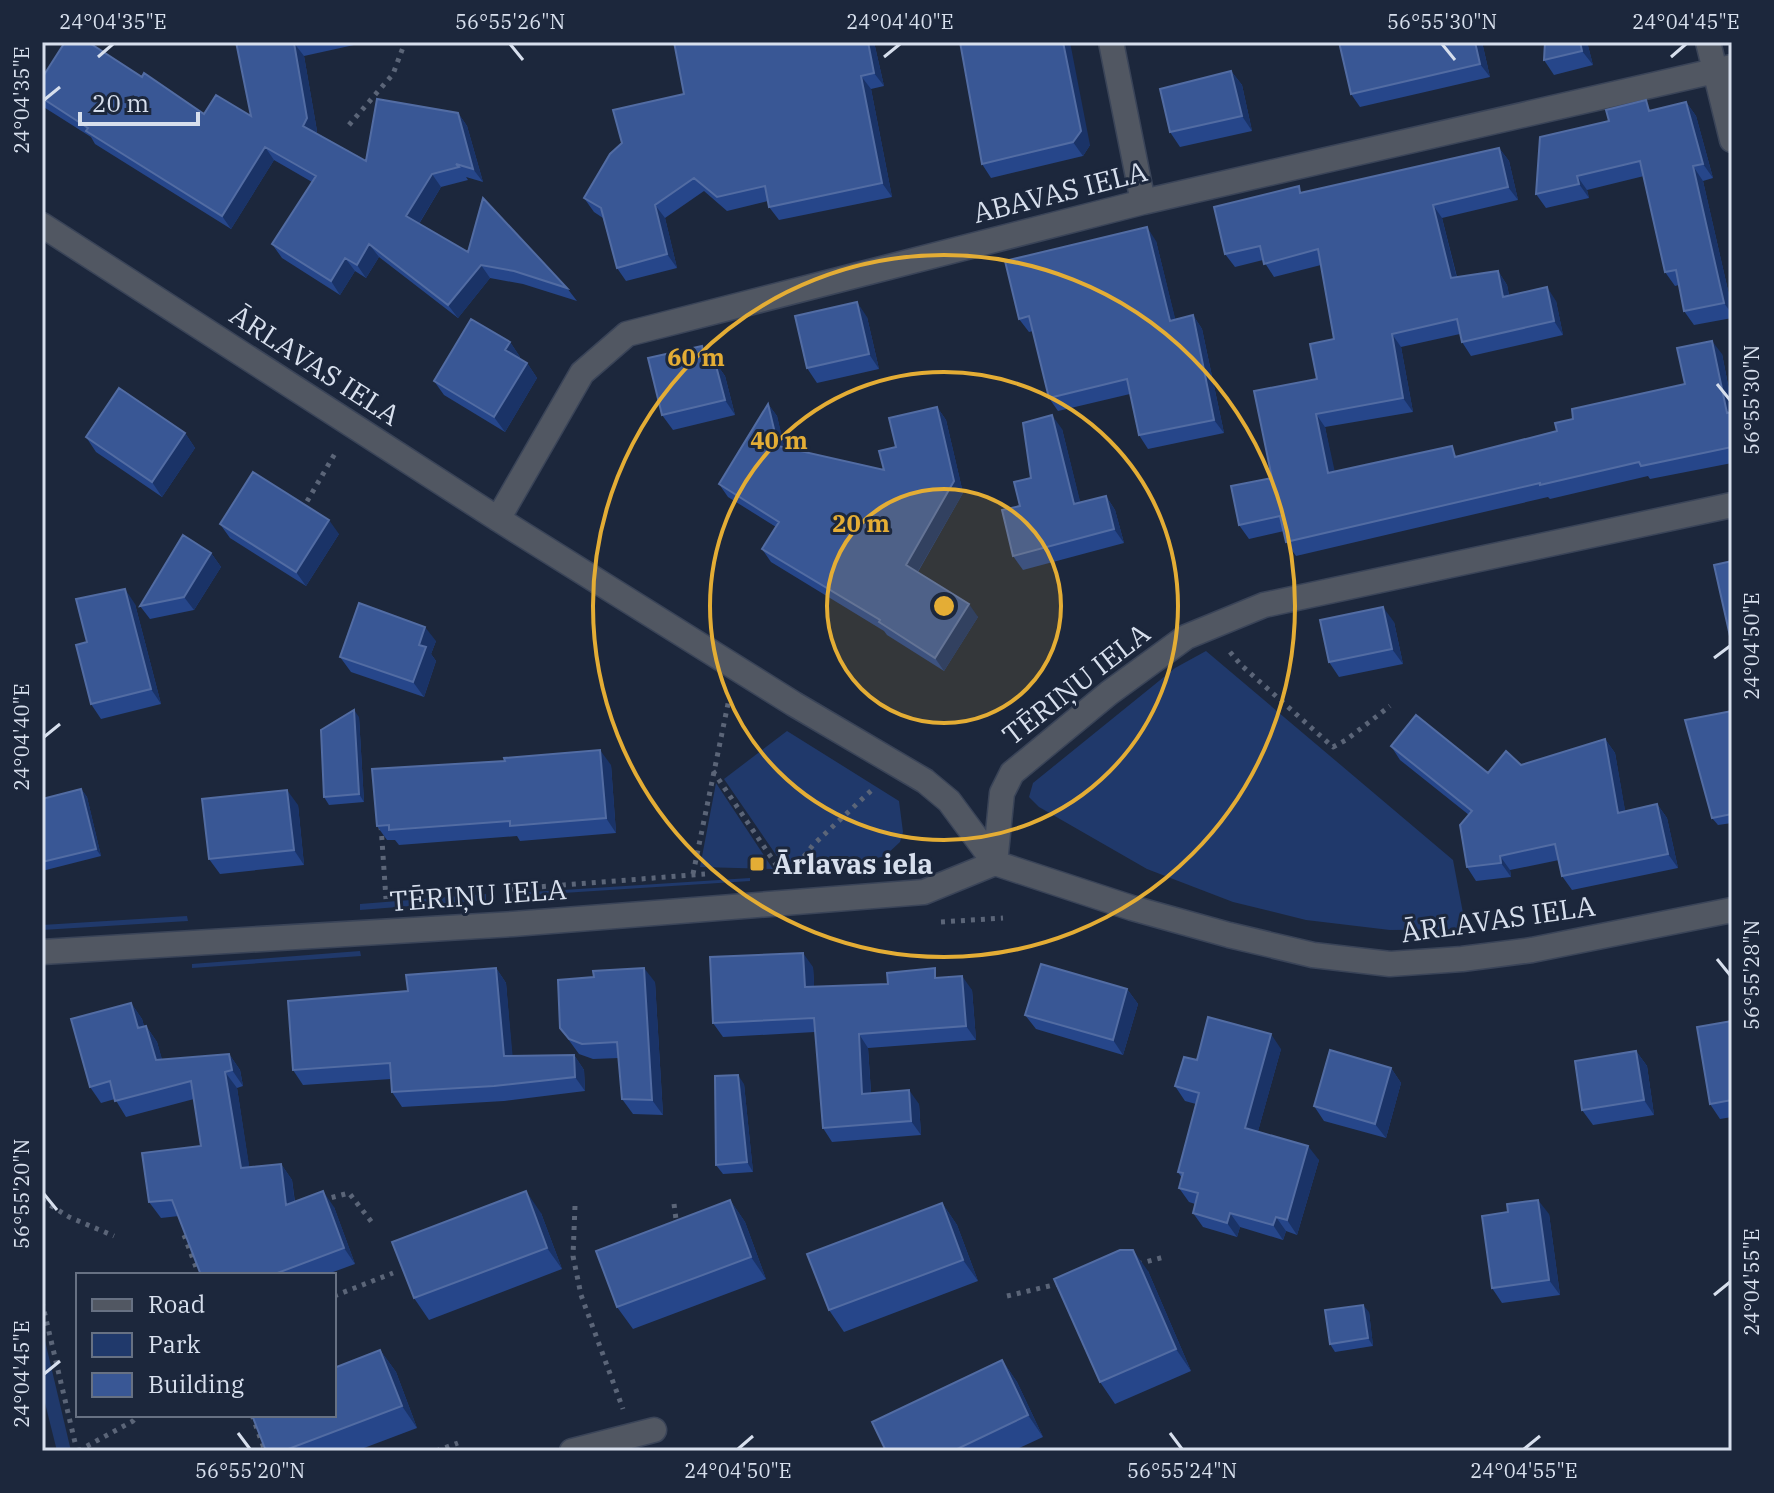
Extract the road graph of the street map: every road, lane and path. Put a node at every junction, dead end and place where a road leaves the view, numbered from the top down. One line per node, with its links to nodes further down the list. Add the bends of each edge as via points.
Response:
1 (405, 42): 5 (path, via 393,74)
2 (1111, 42): 7 (street)
3 (1708, 42): 4 (street)
4 (1723, 69): 6 (street); 7 (street, ABAVAS IELA)
5 (349, 125)
6 (1732, 140)
7 (1143, 202): 12 (street, ABAVAS IELA, via 627,334 582,373)
8 (42, 225): 12 (street, ĀRLAVAS IELA)
9 (339, 446): 11 (path)
10 (1732, 505): 13 (street, TĒRIŅU IELA, via 1264,605)
11 (301, 511)
12 (498, 519): 19 (street, ĀRLAVAS IELA, via 925,781 949,801)
13 (1209, 626): 15 (path, via 1241,665 1333,747); 19 (street, TĒRIŅU IELA, via 1109,693 1012,773 1002,793)
14 (731, 689): 16 (path)
15 (1390, 706)
16 (713, 771): 17 (path, via 781,872 798,864); 20 (path)
17 (881, 782)
18 (381, 826): 21 (path)
19 (995, 863): 22 (street, ĀRLAVAS IELA, via 1229,935 1313,955 1390,964 1532,950); 23 (street, TĒRIŅU IELA, via 924,892 513,924)
20 (693, 874)
21 (386, 899)
22 (1732, 910)
23 (42, 952)
24 (42, 1200): 31 (path)
25 (317, 1201): 28 (path, via 349,1193)
26 (674, 1204): 29 (path)
27 (575, 1206): 42 (path, via 573,1256 581,1295)
28 (374, 1225)
29 (678, 1233)
30 (184, 1235): 34 (path)
31 (114, 1236)
32 (1164, 1257): 33 (path)
33 (1135, 1264)
34 (198, 1273)
35 (393, 1273): 37 (path)
36 (1064, 1282): 38 (path)
37 (336, 1295)
38 (1007, 1296)
39 (42, 1302): 44 (path)
40 (136, 1417): 44 (path)
41 (253, 1417): 45 (path)
42 (642, 1439): 47 (street)
43 (458, 1443): 46 (path)
44 (78, 1451)
45 (265, 1451)
46 (436, 1451)
47 (572, 1451)

